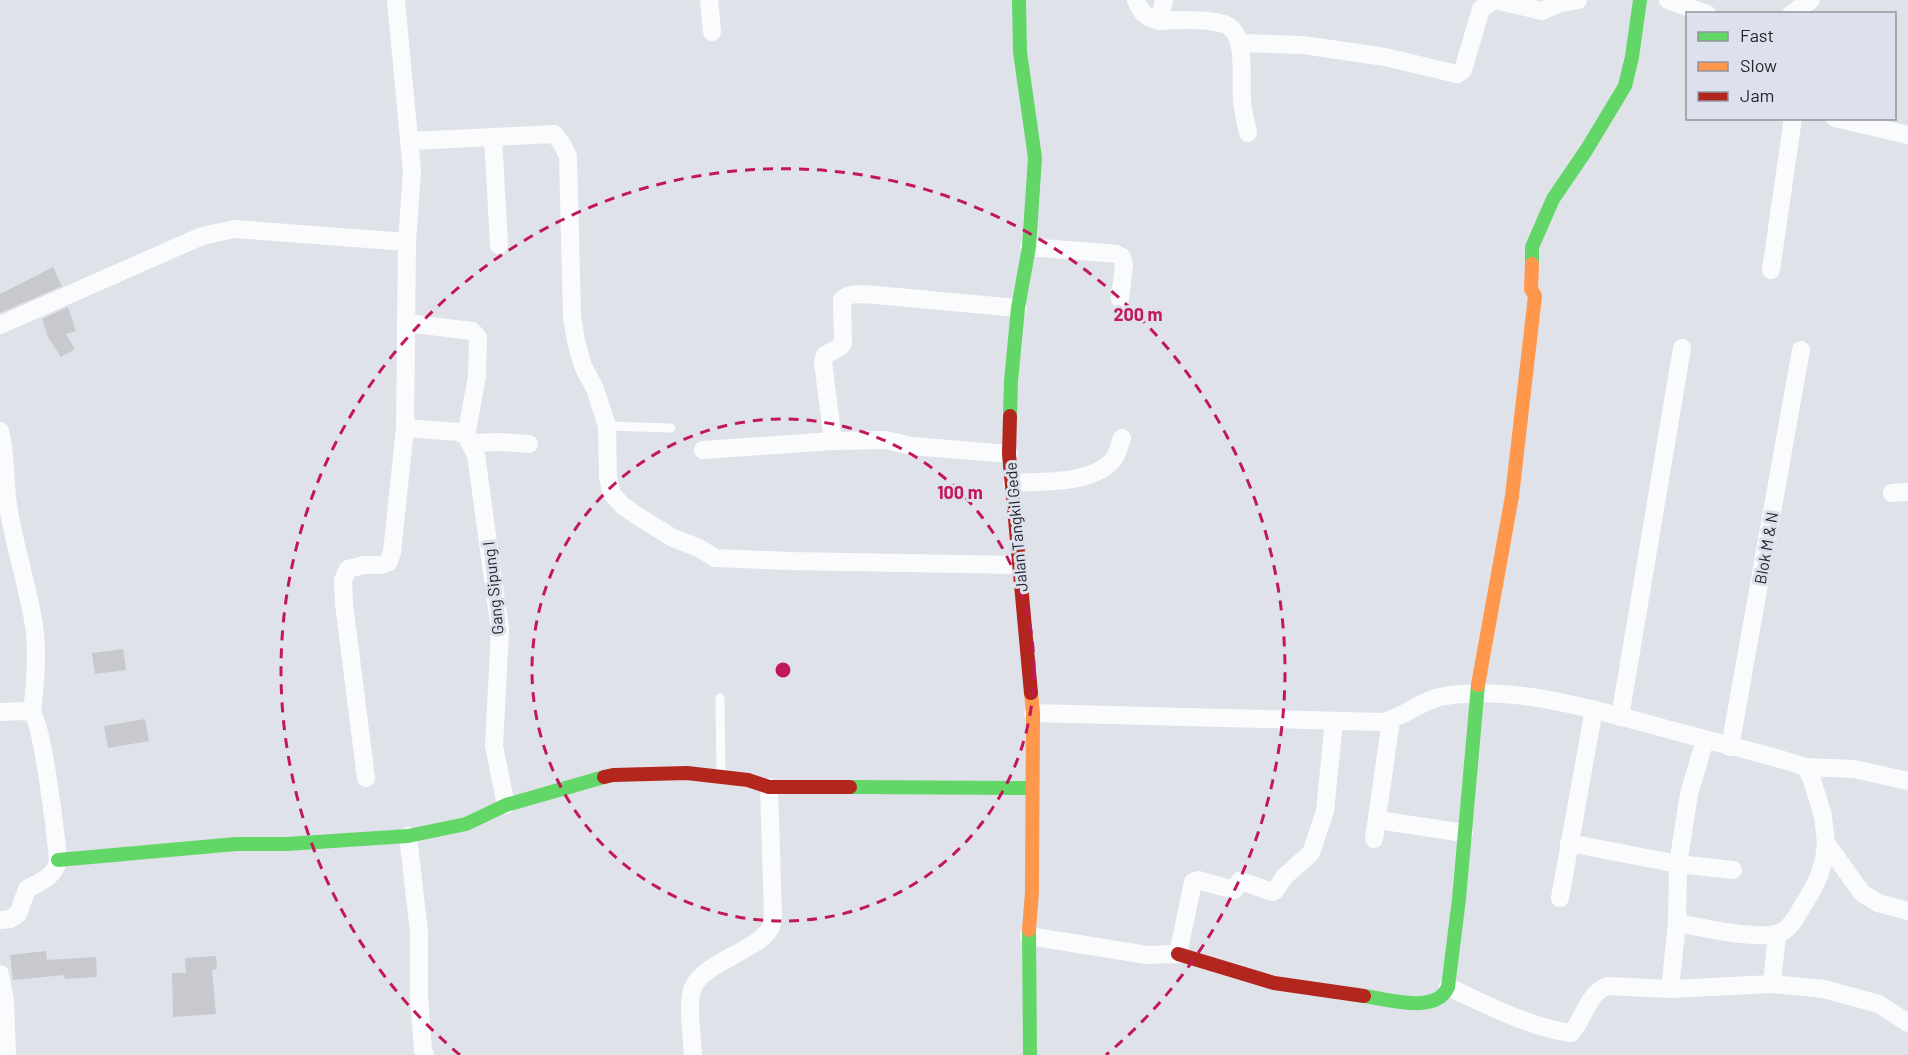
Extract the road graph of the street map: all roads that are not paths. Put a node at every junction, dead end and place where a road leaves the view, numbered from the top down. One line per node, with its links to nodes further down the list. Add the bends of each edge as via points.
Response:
1 (396, 0): 21 (street)
2 (709, 0): 14 (street)
3 (1019, 0): 24 (street, Jalan Tangkil Gede, via 1020,52 1035,158)
4 (1136, 0): 13 (street, via 1143,13)
5 (1164, 0): 13 (street)
6 (1495, 0): 7 (street, via 1542,11); 15 (street, via 1481,9 1459,73 1327,48)
7 (1578, 0)
8 (1640, 0): 44 (street, via 1625,86 1553,200 1532,248 1531,289 1535,296 1512,496)
9 (1668, 0): 11 (street)
10 (1811, 0): 12 (street)
11 (1701, 12)
12 (1794, 12)
13 (1159, 21): 15 (street, via 1228,26)
14 (712, 32)
15 (1240, 44): 18 (street, via 1242,103)
16 (1793, 120): 25 (street)
17 (1844, 120): 19 (street)
18 (1248, 133)
19 (1908, 135)
20 (493, 137): 21 (street); 23 (street); 32 (street, via 554,134 568,156 572,316 583,366)
21 (410, 141): 22 (street)
22 (407, 242): 28 (street); 29 (street, via 221,231)
23 (499, 245)
24 (1029, 247): 26 (street, via 1122,257); 27 (street, Jalan Tangkil Gede)
25 (1771, 270)
26 (1120, 299)
27 (1018, 309): 38 (street, via 846,296 843,343 825,355 823,362); 41 (street, Jalan Tangkil Gede)
28 (406, 323): 33 (street); 37 (street, via 472,331 478,337)
29 (0, 325)
30 (1682, 348): 50 (street)
31 (1802, 350): 54 (street, Blok M & N)
32 (607, 426): 34 (lane); 43 (street, via 612,494 655,527 715,558)
33 (405, 428): 37 (street, via 458,432); 57 (street, via 388,562 348,569 343,580)
34 (671, 428)
35 (0, 431): 48 (street, via 10,519 34,628)
36 (1122, 438): 42 (street, via 1114,458 1085,476)
37 (469, 440): 39 (street); 61 (street, Gang Sipung I, via 476,455 499,621 494,746)
38 (833, 441): 40 (street); 41 (street, via 886,440 912,446)
39 (529, 444)
40 (703, 450)
41 (1009, 454): 42 (street, Jalan Tangkil Gede)
42 (1012, 483): 43 (street, Jalan Tangkil Gede)
43 (1020, 565): 49 (street, Jalan Tangkil Gede)
44 (1476, 693): 46 (street); 51 (street, via 1444,696); 63 (street)
45 (720, 698): 56 (lane)
46 (1594, 709): 50 (street); 66 (street)
47 (0, 712): 48 (street)
48 (32, 713): 68 (street, via 41,738)
49 (1033, 713): 52 (street); 60 (street, Jalan Tangkil Gede)
50 (1620, 717): 53 (street)
51 (1391, 720): 52 (street); 62 (street)
52 (1334, 721): 77 (street, via 1325,810 1311,853 1273,892 1240,881 1234,890 1193,882)
53 (1705, 740): 54 (street); 69 (street, via 1689,794)
54 (1730, 747): 55 (street)
55 (1806, 767): 58 (street, via 1854,769); 67 (street, via 1823,816)
56 (721, 777): 59 (street); 61 (street, via 613,775)
57 (366, 778)
58 (1908, 781)
59 (769, 787): 60 (street); 85 (street, via 771,928 763,938 696,981 691,993)
60 (1032, 788): 76 (street, Jalan Tangkil Gede)
61 (506, 805): 64 (street, via 466,824)
62 (1378, 820): 63 (street); 65 (street)
63 (1464, 833): 80 (street)
64 (408, 836): 68 (street, via 236,844); 84 (street, via 419,932 419,997)
65 (1374, 839)
66 (1569, 843): 69 (street); 71 (street)
67 (1826, 843): 72 (street, via 1862,893 1878,903); 75 (street, via 1822,868 1810,894 1788,928)
68 (58, 860): 73 (street, via 50,876 27,890 18,914)
69 (1678, 864): 70 (street); 74 (street)
70 (1733, 870)
71 (1560, 898)
72 (1908, 911)
73 (0, 920)
74 (1677, 923): 75 (street, via 1732,933); 81 (street)
75 (1777, 934): 79 (street)
76 (1029, 936): 77 (street, via 1147,955); 86 (street, Jalan Tangkil Gede)
77 (1178, 954): 80 (street, via 1274,983 1420,1004 1438,1001)
78 (0, 974): 83 (street)
79 (1772, 984): 81 (street); 82 (street, via 1824,989 1864,999)
80 (1448, 987): 81 (street, via 1522,1020 1571,1033 1598,989)
81 (1670, 989)
82 (1908, 1023)
83 (7, 1055)
84 (425, 1055)
85 (693, 1055)
86 (1030, 1055)

